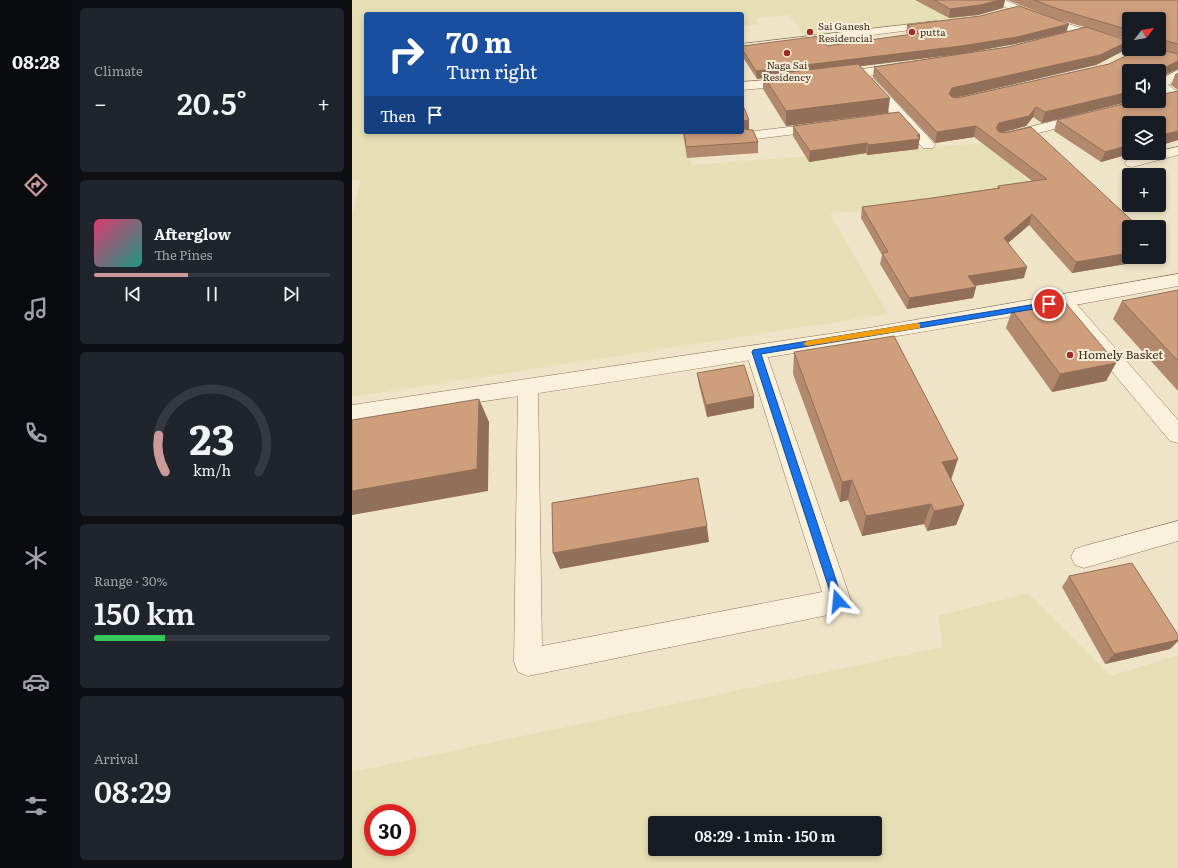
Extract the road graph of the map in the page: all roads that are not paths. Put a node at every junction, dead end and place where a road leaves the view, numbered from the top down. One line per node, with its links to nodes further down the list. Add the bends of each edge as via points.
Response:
1 (996, 0): 2 (street)
2 (1016, 9): 3 (street); 5 (street)
3 (1000, 15)
4 (946, 23): 8 (street)
5 (1082, 32): 6 (street); 7 (street)
6 (1062, 39)
7 (1122, 47)
8 (744, 48)
9 (913, 66): 10 (street)
10 (861, 74): 12 (street); 19 (street)
11 (1178, 74): 14 (street)
12 (822, 78)
13 (806, 80): 15 (street)
14 (1166, 81)
15 (744, 86)
16 (1166, 90): 17 (street, via 1174,95)
17 (1166, 98)
18 (1100, 114): 23 (street)
19 (900, 117): 20 (street); 24 (street)
20 (885, 119)
21 (832, 126): 22 (street)
22 (748, 136)
23 (1002, 138)
24 (928, 145)
25 (1178, 151): 26 (street)
26 (1132, 163)
27 (1178, 280): 28 (street)
28 (1064, 302): 29 (street); 32 (street)
29 (756, 352): 30 (street); 30 (street, via 838,601 528,662)
30 (528, 388): 31 (street)
31 (352, 413)
32 (1178, 435)
33 (1178, 531): 34 (street)
34 (1084, 557)

